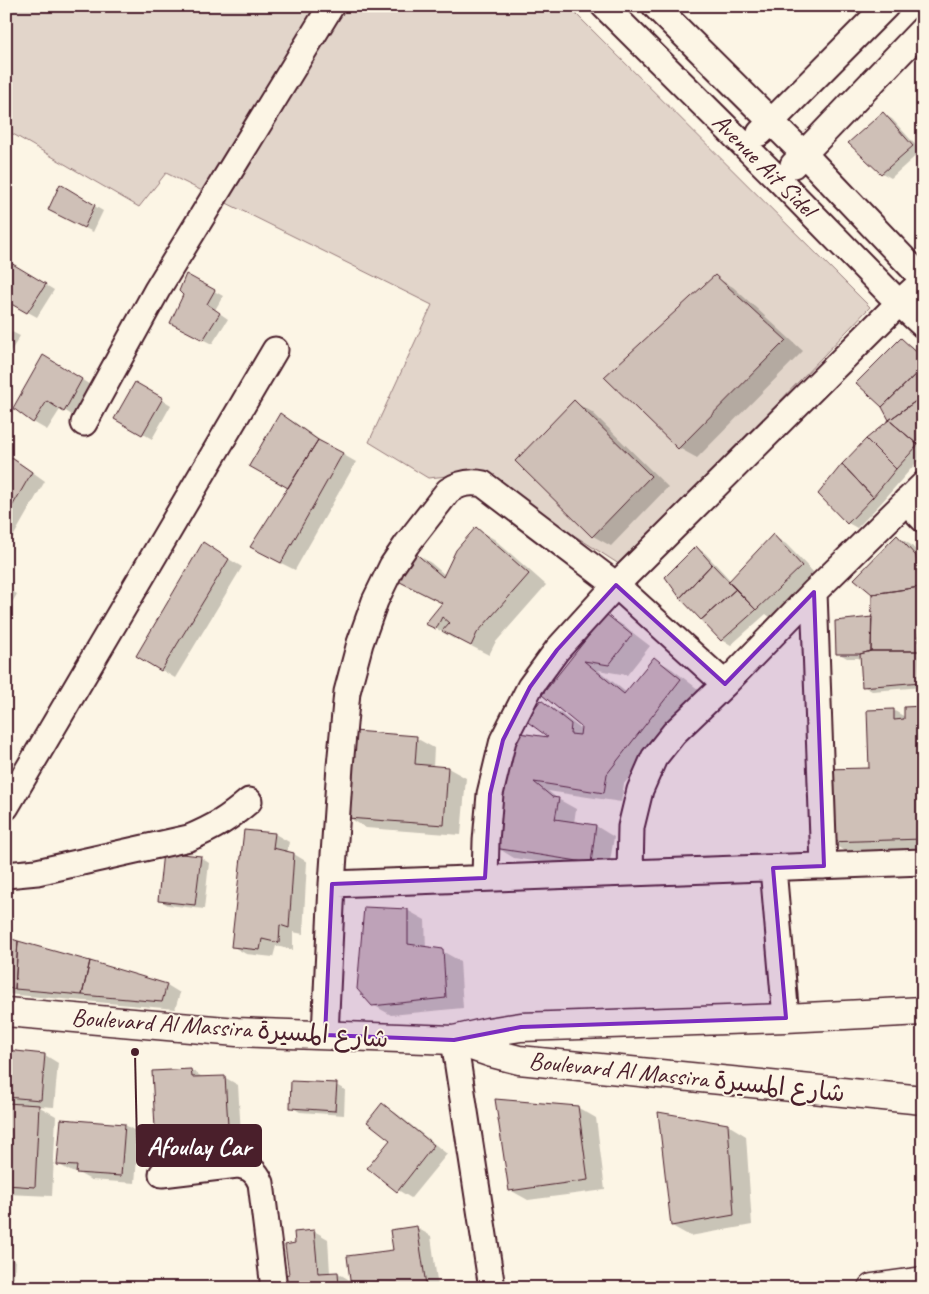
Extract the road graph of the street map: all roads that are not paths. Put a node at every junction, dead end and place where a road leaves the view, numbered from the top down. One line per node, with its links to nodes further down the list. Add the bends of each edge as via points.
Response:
1 (332, 6): 14 (street, via 157,290)
2 (604, 6): 7 (street, Avenue Ait Sidel)
3 (656, 6): 6 (street, Avenue Ait Sidel)
4 (886, 6): 6 (street)
5 (923, 28): 8 (street)
6 (771, 122): 7 (street); 8 (street, Avenue Ait Sidel)
7 (745, 147): 9 (street, Avenue Ait Sidel)
8 (803, 153): 9 (street); 10 (street, Avenue Ait Sidel)
9 (780, 180): 11 (street, Avenue Ait Sidel)
10 (923, 280): 11 (street)
11 (899, 303): 12 (street, Avenue Ait Sidel); 16 (street)
12 (923, 325)
13 (275, 350): 20 (street)
14 (84, 423)
15 (917, 502): 17 (street)
16 (616, 585): 18 (street); 26 (street, via 573,631 530,687 503,740 490,794); 27 (street, via 483,484 464,483 448,491 392,566 360,643 347,692)
17 (814, 592): 18 (street); 22 (street)
18 (725, 684): 24 (street, via 674,733 654,758 640,790 631,827)
19 (249, 800): 25 (street, via 218,825 189,838 38,872)
20 (6, 807)
21 (923, 862): 22 (street)
22 (824, 866): 23 (street)
23 (773, 868): 24 (street); 30 (street)
24 (630, 873): 26 (street)
25 (6, 876)
26 (485, 878): 27 (street)
27 (332, 884): 31 (street)
28 (923, 1010): 30 (main road, Boulevard Al Massira شارع المسيرة)
29 (6, 1012): 31 (main road, Boulevard Al Massira شارع المسيرة, via 237,1032)
30 (786, 1018): 32 (main road, Boulevard Al Massira شارع المسيرة, via 521,1027)
31 (325, 1035): 32 (main road, Boulevard Al Massira شارع المسيرة)
32 (454, 1040): 33 (main road, Boulevard Al Massira شارع المسيرة, via 518,1060); 37 (street)
33 (923, 1100)
34 (162, 1174): 36 (street, via 237,1166 253,1170 261,1183)
35 (920, 1283): 38 (main road)
36 (274, 1288)
37 (492, 1288)
38 (872, 1288)

